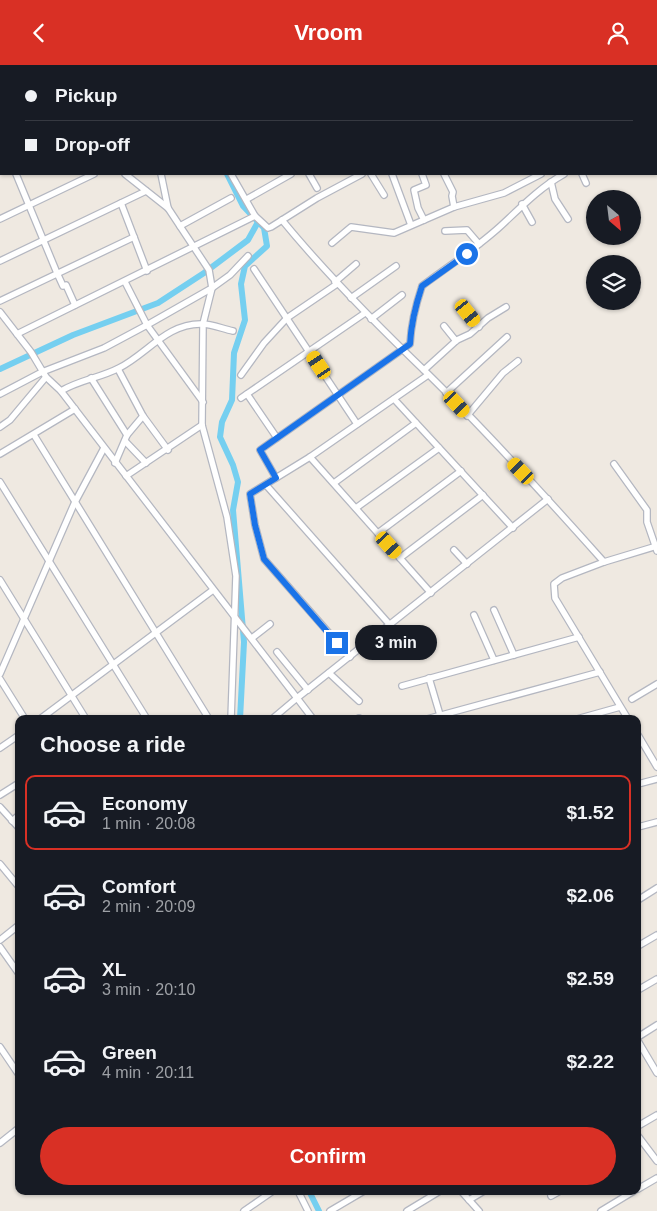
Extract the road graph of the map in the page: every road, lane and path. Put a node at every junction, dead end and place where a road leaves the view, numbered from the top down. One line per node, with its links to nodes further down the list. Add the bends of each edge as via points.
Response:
1 (16, 175): 25 (street)
2 (92, 175): 25 (street)
3 (125, 175): 19 (street)
4 (161, 175): 27 (street)
5 (232, 175): 22 (street)
6 (289, 175): 22 (street)
7 (310, 175): 18 (street)
8 (360, 175): 31 (street)
9 (372, 175): 20 (street)
10 (392, 175): 34 (street)
11 (422, 175): 32 (street, via 426,185 414,190)
12 (444, 175): 26 (street, via 453,192)
13 (539, 175): 26 (street, via 504,193)
14 (560, 175): 16 (street)
15 (582, 175): 17 (street)
16 (551, 183): 24 (street); 30 (street, via 555,199)
17 (586, 183)
18 (317, 188)
19 (146, 191): 23 (street); 27 (street)
20 (384, 195)
21 (230, 198): 35 (street)
22 (247, 199): 28 (street)
23 (121, 203): 37 (street); 38 (street)
24 (522, 204): 33 (street); 40 (street)
25 (28, 205): 29 (street); 38 (street)
26 (454, 207): 32 (street)
27 (168, 208): 35 (street)
28 (255, 216): 31 (street, via 269,228); 41 (street)
29 (0, 219)
30 (568, 219)
31 (282, 220): 50 (street)
32 (424, 220): 34 (street)
33 (532, 222)
34 (411, 225): 39 (street, via 392,233 351,227)
35 (180, 226): 41 (street)
36 (445, 231): 40 (street, via 467,230)
37 (134, 237): 47 (street); 48 (street)
38 (43, 239): 43 (street); 48 (street)
39 (332, 243)
40 (479, 243): 71 (street, via 422,286 411,325 410,344)
41 (194, 247): 47 (street); 51 (street, via 207,268)
42 (248, 256): 51 (street)
43 (0, 261)
44 (356, 264): 50 (street)
45 (396, 266): 53 (street)
46 (254, 269): 60 (street)
47 (147, 271): 49 (street)
48 (57, 273): 54 (street); 55 (street)
49 (125, 282): 55 (street); 63 (street)
50 (336, 283): 53 (street); 60 (street)
51 (212, 288): 62 (street); 63 (street)
52 (402, 295): 61 (street)
53 (351, 298): 58 (street)
54 (0, 301)
55 (75, 305): 67 (street)
56 (506, 307): 65 (street)
57 (0, 312): 67 (street)
58 (365, 313): 61 (street); 72 (street)
59 (468, 313): 65 (street)
60 (287, 318): 72 (street); 77 (street)
61 (372, 319): 71 (street)
62 (203, 324): 66 (street); 69 (street, via 181,326); 86 (street)
63 (147, 325): 69 (street); 76 (street)
64 (444, 326): 70 (street)
65 (479, 327): 70 (street)
66 (233, 331)
67 (17, 334): 76 (street)
68 (508, 337): 80 (street)
69 (159, 339): 74 (street); 86 (street)
70 (456, 341): 75 (street)
71 (403, 349): 75 (street); 83 (street)
72 (309, 351): 81 (street); 83 (street)
73 (518, 361): 89 (street, via 503,373)
74 (118, 369): 78 (street); 88 (street)
75 (426, 373): 80 (street); 85 (street)
76 (44, 374): 79 (street); 82 (street); 93 (street, via 10,420)
77 (241, 375)
78 (91, 378): 79 (street); 95 (street)
79 (62, 391): 87 (street)
80 (446, 393): 89 (street)
81 (248, 394): 84 (street); 96 (street)
82 (0, 395)
83 (338, 395): 91 (street); 96 (street)
84 (242, 398)
85 (394, 399): 90 (street); 91 (street)
86 (203, 402): 92 (street)
87 (76, 409): 94 (street); 97 (street)
88 (143, 416): 95 (street); 99 (street)
89 (467, 416): 112 (street)
90 (416, 423): 98 (street); 109 (street)
91 (357, 424): 101 (street)
92 (202, 425): 99 (street); 127 (street, via 227,517 236,576)
93 (0, 427)
94 (34, 435): 100 (street); 113 (street)
95 (126, 438): 102 (street); 103 (street)
96 (277, 438): 107 (street, via 260,450)
97 (104, 448): 102 (street); 113 (street)
98 (439, 448): 105 (street); 114 (street)
99 (168, 449): 103 (street)
100 (0, 454)
101 (310, 457): 107 (street); 109 (street)
102 (116, 463): 106 (street)
103 (146, 463): 106 (street)
104 (614, 464): 117 (street, via 647,510 647,522)
105 (461, 471): 111 (street); 116 (street)
106 (126, 476): 124 (street)
107 (276, 478): 110 (street)
108 (0, 482): 120 (street)
109 (334, 483): 114 (street)
110 (266, 485): 131 (street); 137 (street, via 250,494 264,559)
111 (482, 495): 115 (street); 119 (street)
112 (548, 499): 115 (street); 121 (street)
113 (74, 504): 120 (street); 132 (street)
114 (356, 508): 116 (street)
115 (513, 528): 122 (street)
116 (378, 533): 119 (street)
117 (656, 548): 121 (street)
118 (454, 549): 122 (street)
119 (400, 558): 125 (street)
120 (51, 561): 129 (street); 139 (street)
121 (604, 562): 133 (street, via 562,578 554,585 555,598)
122 (467, 564): 125 (street)
123 (0, 580): 129 (street)
124 (213, 589): 127 (street); 132 (street)
125 (431, 593): 131 (street)
126 (494, 609): 136 (street)
127 (233, 615): 134 (street); 158 (street)
128 (474, 615): 138 (street)
129 (24, 618): 142 (street); 148 (street)
130 (270, 624): 134 (street)
131 (390, 625): 137 (street)
132 (156, 633): 139 (street); 157 (street)
133 (579, 637): 136 (street); 140 (street)
134 (252, 639): 149 (street)
135 (277, 652): 147 (street)
136 (514, 655): 138 (street)
137 (350, 657): 141 (street)
138 (494, 660): 143 (street)
139 (114, 664): 148 (street); 156 (street)
140 (600, 672): 152 (street); 162 (street)
141 (329, 673): 147 (street); 151 (street)
142 (0, 674)
143 (429, 678): 146 (street); 161 (street)
144 (0, 679): 153 (street)
145 (657, 684): 150 (street)
146 (402, 686)
147 (308, 690): 149 (street)
148 (72, 695): 154 (street); 155 (street)
149 (297, 699): 159 (street); 160 (street)
150 (632, 699)
151 (359, 701)
152 (620, 707): 163 (street); 164 (street)
153 (22, 715)
154 (45, 715)
155 (84, 715)
156 (146, 715)
157 (207, 715)
158 (231, 715)
159 (277, 715)
160 (310, 715)
161 (440, 715)
162 (455, 715)
163 (591, 715)
164 (625, 715)
165 (15, 738): 167 (street)
166 (641, 744): 168 (street)
167 (0, 748)
168 (657, 767)
169 (657, 779): 170 (street)
170 (641, 783)
171 (15, 786): 172 (street)
172 (0, 795)
173 (0, 807): 175 (street)
174 (15, 818): 175 (street)
175 (12, 821): 177 (street)
176 (657, 821): 178 (street)
177 (15, 824)
178 (641, 826)
179 (0, 864): 180 (street)
180 (15, 882)
181 (657, 888): 182 (street)
182 (641, 898)
183 (15, 928): 185 (street)
184 (657, 935): 186 (street)
185 (0, 940)
186 (641, 944)
187 (0, 947): 188 (street)
188 (15, 969)
189 (657, 979): 190 (street)
190 (641, 988)
191 (657, 1025): 192 (street)
192 (641, 1035)
193 (641, 1046): 196 (street)
194 (0, 1047): 195 (street)
195 (15, 1069)
196 (657, 1072)
197 (657, 1115): 198 (street)
198 (641, 1124)
199 (15, 1131): 200 (street)
200 (0, 1142)
201 (641, 1145): 202 (street)
202 (657, 1161)
203 (657, 1178): 204 (street)
204 (641, 1187)
205 (267, 1195): 213 (street)
206 (300, 1195): 214 (street)
207 (357, 1195): 215 (street)
208 (433, 1195): 216 (street)
209 (465, 1195): 212 (street)
210 (477, 1195): 212 (street)
211 (627, 1195): 218 (street)
212 (469, 1200): 217 (street)
213 (244, 1211)
214 (308, 1211)
215 (330, 1211)
216 (407, 1211)
217 (479, 1211)
218 (601, 1211)

